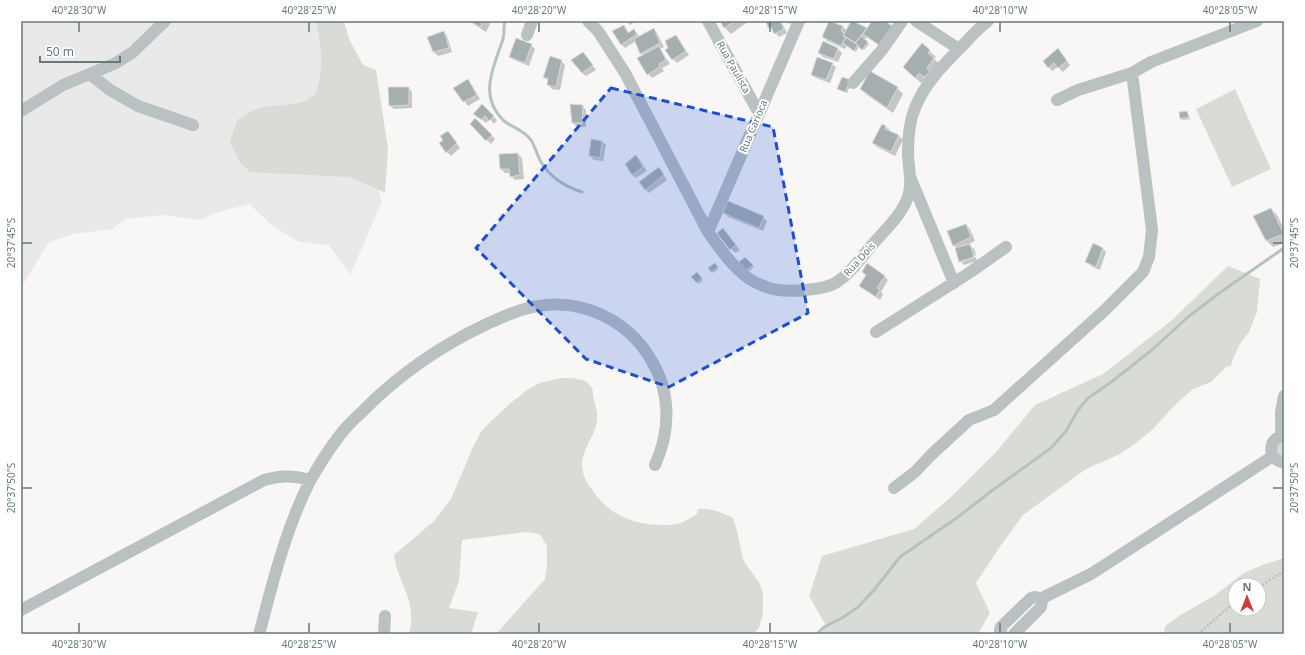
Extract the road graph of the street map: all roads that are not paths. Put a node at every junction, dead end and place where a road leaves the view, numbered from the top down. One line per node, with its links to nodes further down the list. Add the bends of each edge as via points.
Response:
1 (165, 21): 13 (street, via 132,52 116,63)
2 (532, 21): 10 (street)
3 (588, 21): 20 (street, Rua Dois, via 598,31 625,73)
4 (708, 21): 17 (street, Rua Paulista)
5 (799, 21): 17 (street, Rua Carioca)
6 (902, 21): 14 (street, via 882,50)
7 (916, 21): 11 (street)
8 (988, 21): 11 (street, Rua Dois)
9 (1257, 21): 12 (street, via 1151,62)
10 (527, 35)
11 (959, 49): 19 (street, Rua Dois, via 929,81 915,107 910,124)
12 (1132, 73): 15 (street, via 1078,90); 30 (street, via 1152,230 1149,257 1143,272 1104,311 994,410 969,420 915,472)
13 (90, 74): 16 (street, via 62,85); 18 (street, via 110,90 138,106)
14 (853, 83)
15 (1057, 100)
16 (21, 111)
17 (759, 113): 20 (street, Rua Carioca)
18 (193, 125)
19 (910, 176): 20 (street, Rua Dois, via 911,186 902,210 848,273 836,283 821,288 794,291 768,288 756,283 745,277); 22 (street)
20 (708, 232)
21 (1006, 247): 22 (street)
22 (954, 283): 23 (street)
23 (876, 332)
24 (1284, 396): 25 (street, via 1281,412)
25 (1282, 436): 26 (street, via 1276,438 1271,446)
26 (1273, 456): 27 (street, via 1276,460); 31 (street, via 1091,574)
27 (1284, 462)
28 (655, 465): 29 (street, via 664,441 667,414 660,376 647,352 629,332 608,318 580,307 550,305 527,308 494,321 453,341 414,366 355,418 337,438)
29 (310, 480): 32 (street, via 283,476 264,480); 34 (street, via 277,569)
30 (894, 488)
31 (1040, 599): 36 (street, via 1031,598 1001,627); 37 (street, via 1041,607)
32 (21, 610)
33 (385, 616): 35 (street)
34 (259, 634)
35 (384, 634)
36 (1002, 634)
37 (1014, 634)

